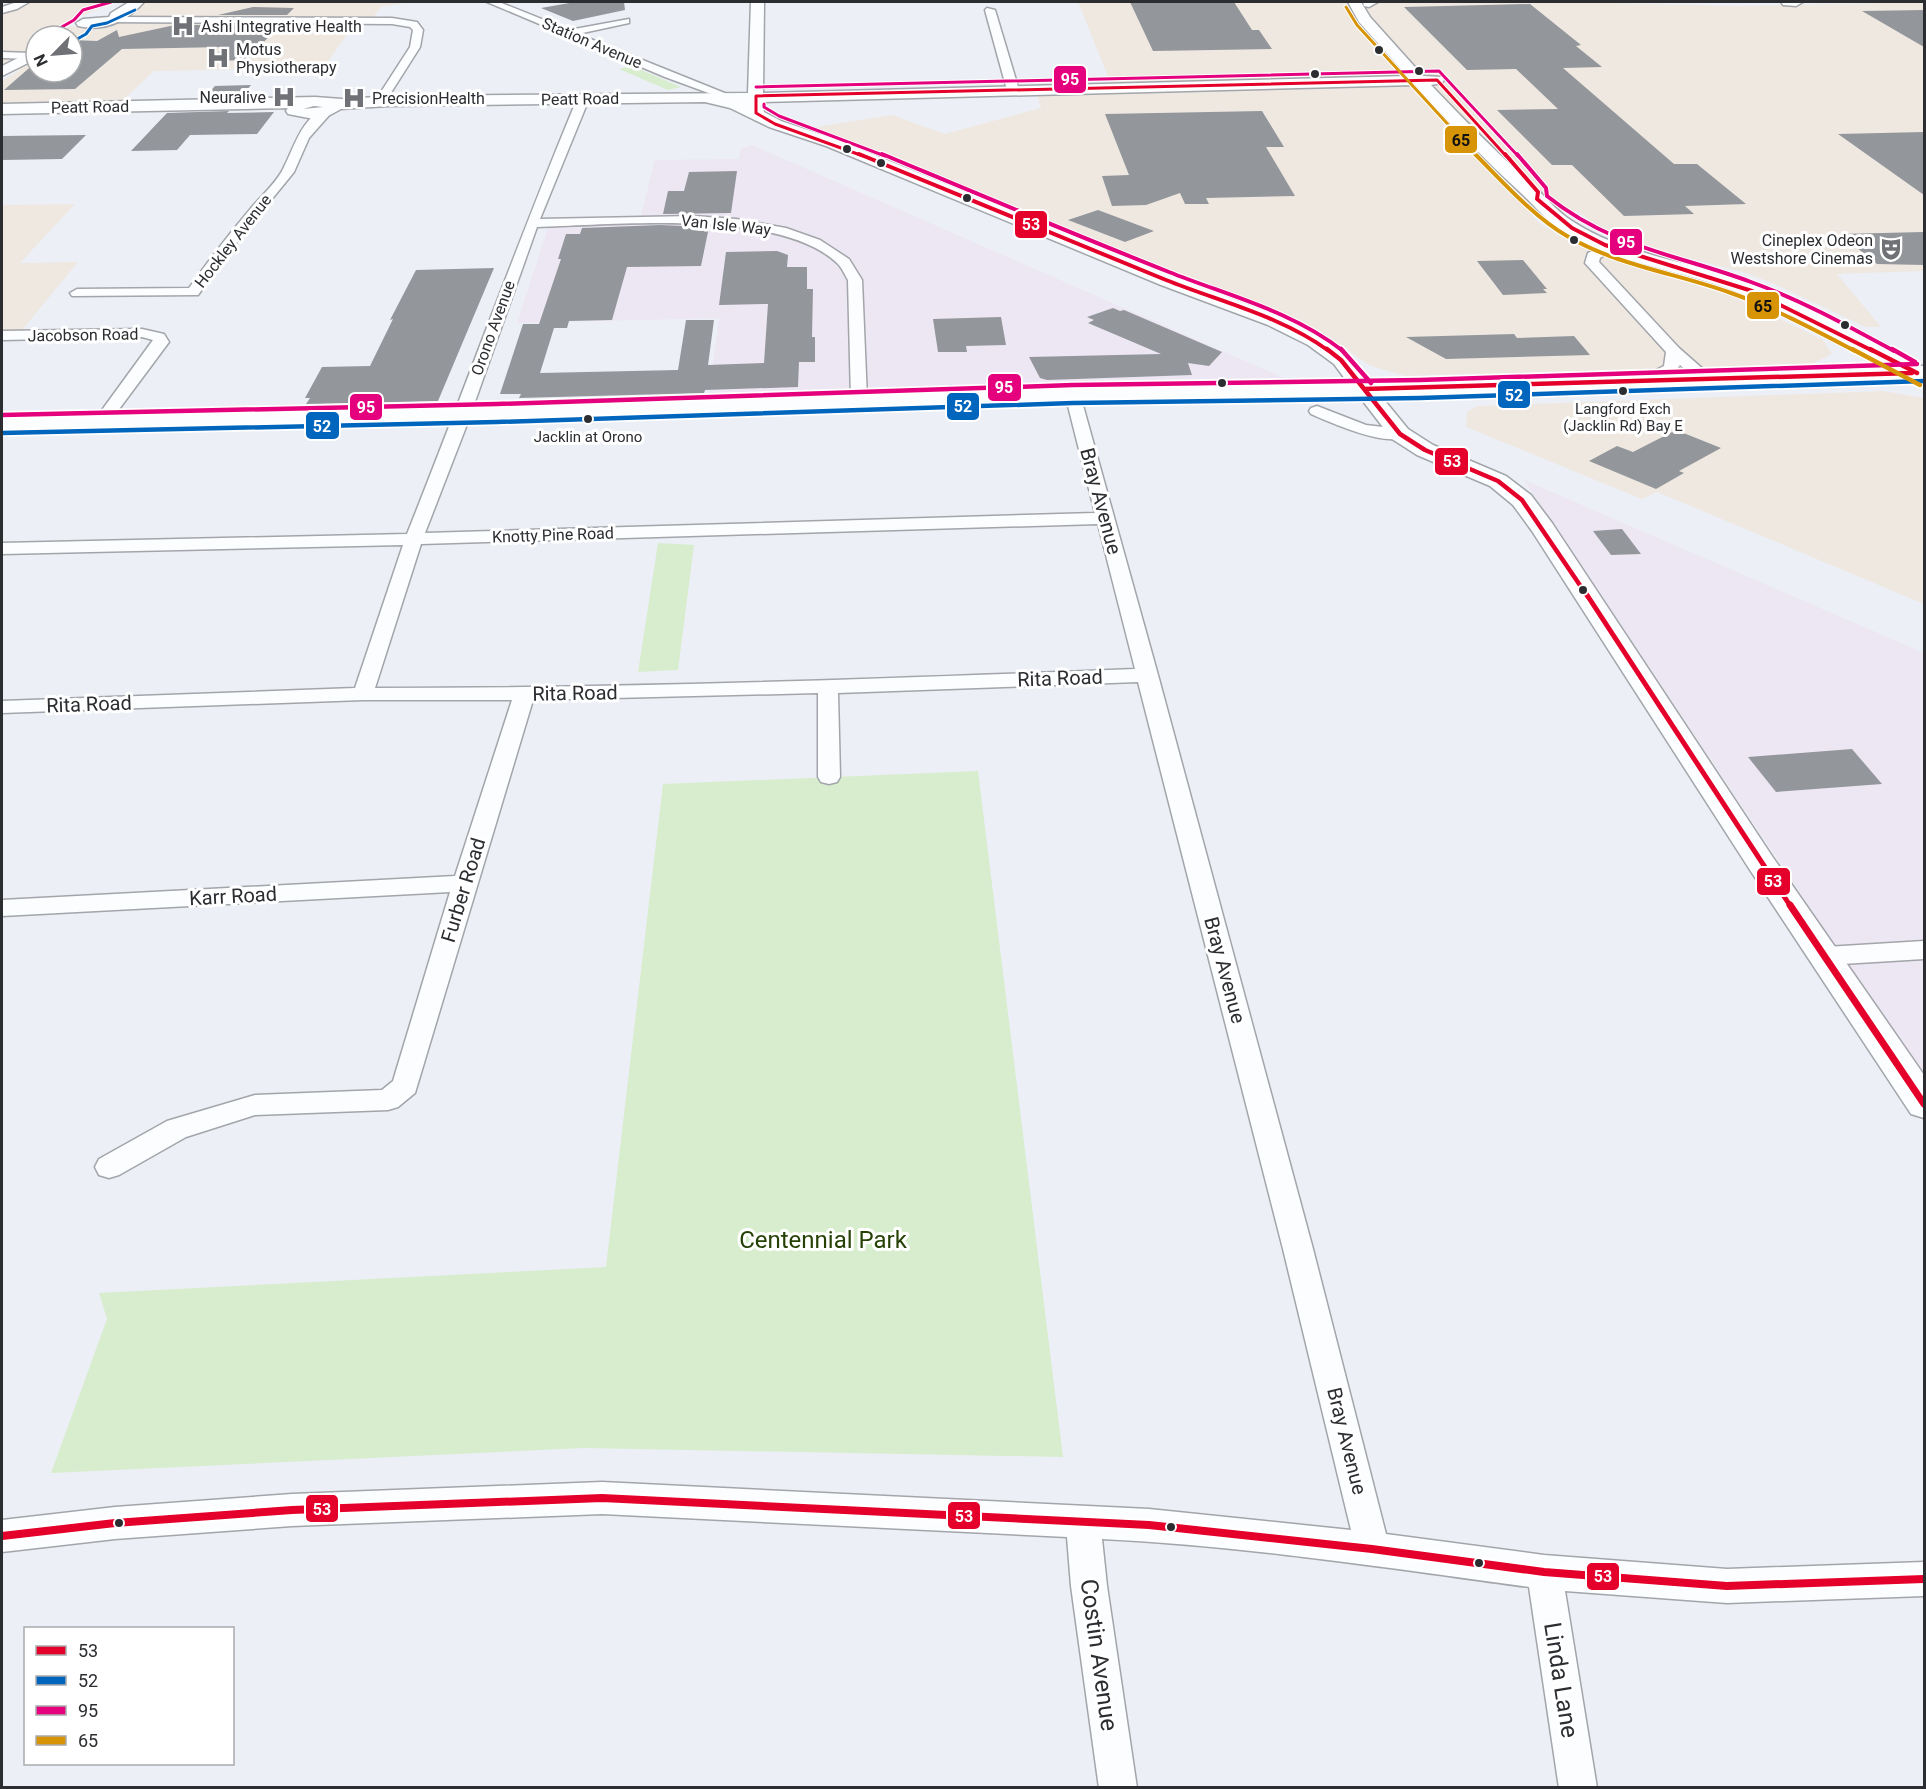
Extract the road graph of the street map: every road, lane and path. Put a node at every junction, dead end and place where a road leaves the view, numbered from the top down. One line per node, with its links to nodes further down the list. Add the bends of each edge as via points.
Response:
1 (24, 2): 9 (street)
2 (131, 2): 11 (main road)
3 (137, 2): 11 (main road)
4 (492, 2): 15 (street, Station Avenue)
5 (757, 2): 26 (main road)
6 (1362, 2): 20 (main road, via 1364,19); 21 (main road)
7 (1788, 2): 8 (main road)
8 (1796, 2)
9 (2, 10)
10 (990, 10): 23 (street)
11 (110, 18): 13 (main road); 14 (main road); 25 (street, via 413,24 418,29 416,45)
12 (625, 21): 15 (street)
13 (82, 24)
14 (84, 31)
15 (569, 33): 22 (street, Station Avenue)
16 (24, 54): 17 (street)
17 (2, 55)
18 (24, 60): 19 (main road)
19 (2, 72)
20 (1418, 80): 21 (main road, Peatt Road); 23 (main road, Peatt Road); 30 (main road)
21 (1437, 80): 30 (main road, via 1530,182 1538,192)
22 (696, 90): 24 (main road, Peatt Road, via 676,97); 26 (main road, Peatt Road); 26 (main road, via 735,104)
23 (1013, 90): 26 (main road, Peatt Road)
24 (583, 99): 25 (main road, Peatt Road); 31 (street, Orono Avenue)
25 (387, 100): 27 (main road, Peatt Road); 27 (main road, Peatt Road)
26 (756, 105): 41 (main road, via 775,124 832,143 1275,321 1315,341 1341,360)
27 (329, 108): 29 (main road, Peatt Road)
28 (2, 109): 29 (main road, Peatt Road, via 214,106)
29 (304, 112): 33 (street, Hockley Avenue, via 290,169 193,292)
30 (1537, 199): 32 (main road, via 1569,227)
31 (532, 223): 43 (street, Van Isle Way, via 736,223 781,231 815,243 844,262 855,280); 45 (street, Orono Avenue)
32 (1609, 248): 35 (main road, via 1752,291); 36 (street, via 1593,255 1592,263)
33 (77, 293)
34 (2, 336): 46 (street, Jacobson Road, via 132,333 159,338 161,342)
35 (1861, 344): 37 (main road); 38 (main road)
36 (1674, 351): 39 (street); 40 (street, via 1672,368)
37 (1846, 375): 38 (main road); 39 (main road)
38 (1923, 378)
39 (1706, 380): 40 (main road)
40 (1644, 382): 41 (main road)
41 (1364, 389): 42 (main road); 48 (main road)
42 (1073, 394): 43 (main road); 49 (street, Bray Avenue)
43 (859, 399): 45 (main road)
44 (1317, 411): 48 (street, via 1363,430)
45 (462, 414): 46 (main road); 50 (street, Orono Avenue)
46 (102, 421): 47 (main road)
47 (2, 424)
48 (1400, 434): 61 (main road, via 1425,450 1498,481 1532,512)
49 (1105, 518): 50 (street, Knotty Pine Road); 52 (street, Bray Avenue)
50 (414, 539): 51 (street, Knotty Pine Road); 54 (street, Orono Avenue)
51 (2, 548)
52 (1148, 675): 53 (street, Rita Road); 66 (street, Bray Avenue)
53 (828, 687): 55 (street, Rita Road); 57 (street)
54 (363, 694): 55 (street, Rita Road); 56 (street, Rita Road)
55 (524, 694): 58 (street, Furber Road)
56 (2, 707)
57 (829, 777)
58 (465, 883): 59 (street, Karr Road); 63 (street, Furber Road, via 405,1086 388,1100 255,1105 177,1129)
59 (2, 908)
60 (1924, 950): 61 (street)
61 (1826, 956): 62 (main road)
62 (1924, 1104)
63 (108, 1167)
64 (1083, 1522): 65 (street, via 602,1498 292,1510); 66 (street, via 1149,1525); 69 (street, Costin Avenue)
65 (2, 1536)
66 (1372, 1549): 67 (street)
67 (1544, 1572): 68 (street, via 1727,1586); 70 (street, Linda Lane)
68 (1924, 1578)
69 (1118, 1788)
70 (1578, 1788)

